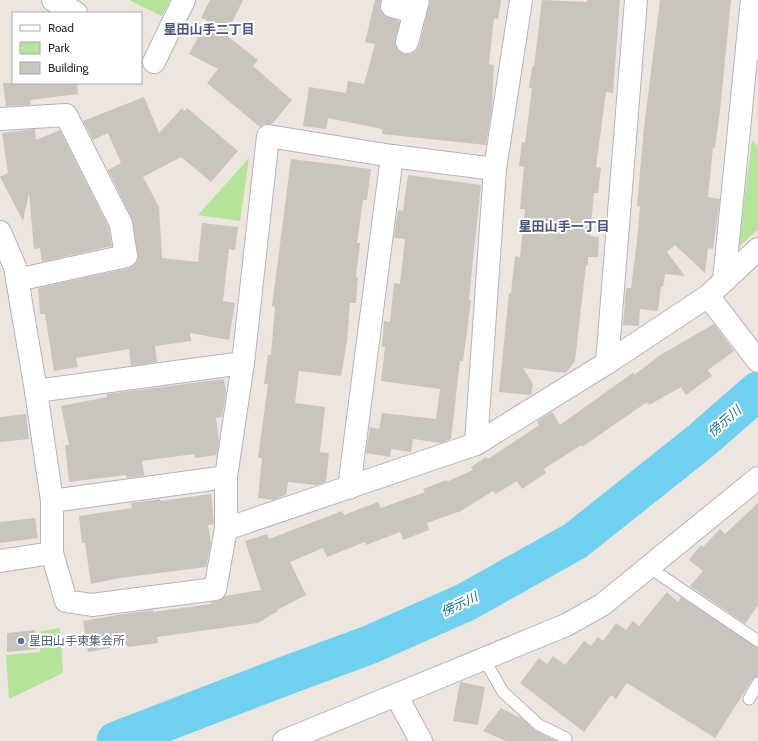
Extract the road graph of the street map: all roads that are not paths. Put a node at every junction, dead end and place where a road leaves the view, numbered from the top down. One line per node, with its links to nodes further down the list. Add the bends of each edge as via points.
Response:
1 (53, 0): 9 (street)
2 (83, 0): 10 (street)
3 (184, 0): 13 (street)
4 (521, 0): 16 (street)
5 (636, 0): 24 (street)
6 (752, 0): 12 (street)
7 (392, 6): 8 (street)
8 (416, 6): 11 (street)
9 (74, 12)
10 (77, 12)
11 (407, 42)
12 (753, 49): 20 (street)
13 (154, 62)
14 (0, 119): 19 (street, via 66,115 121,224 126,256)
15 (392, 156): 16 (street); 23 (street, via 268,136); 29 (street)
16 (495, 169): 26 (street)
17 (0, 232): 19 (street, via 15,267)
18 (758, 249): 20 (street)
19 (17, 280): 25 (street)
20 (724, 281): 21 (street)
21 (708, 296): 22 (street); 24 (street)
22 (757, 360)
23 (243, 363): 25 (street); 27 (street)
24 (607, 363): 26 (street)
25 (36, 391): 30 (street)
26 (476, 444): 29 (street)
27 (226, 477): 30 (street); 31 (street)
28 (758, 478): 34 (street)
29 (349, 488): 31 (street)
30 (52, 501): 32 (street)
31 (226, 529): 32 (street, via 216,589 92,605 66,601)
32 (52, 553): 33 (street)
33 (0, 561)
34 (650, 568): 35 (lane); 36 (street, via 602,605 572,622)
35 (758, 641)
36 (484, 659): 38 (street); 40 (lane, via 503,692 539,724)
37 (758, 683): 39 (lane)
38 (396, 695): 41 (street); 42 (street)
39 (749, 699)
40 (566, 738)
41 (284, 741)
42 (421, 741)

